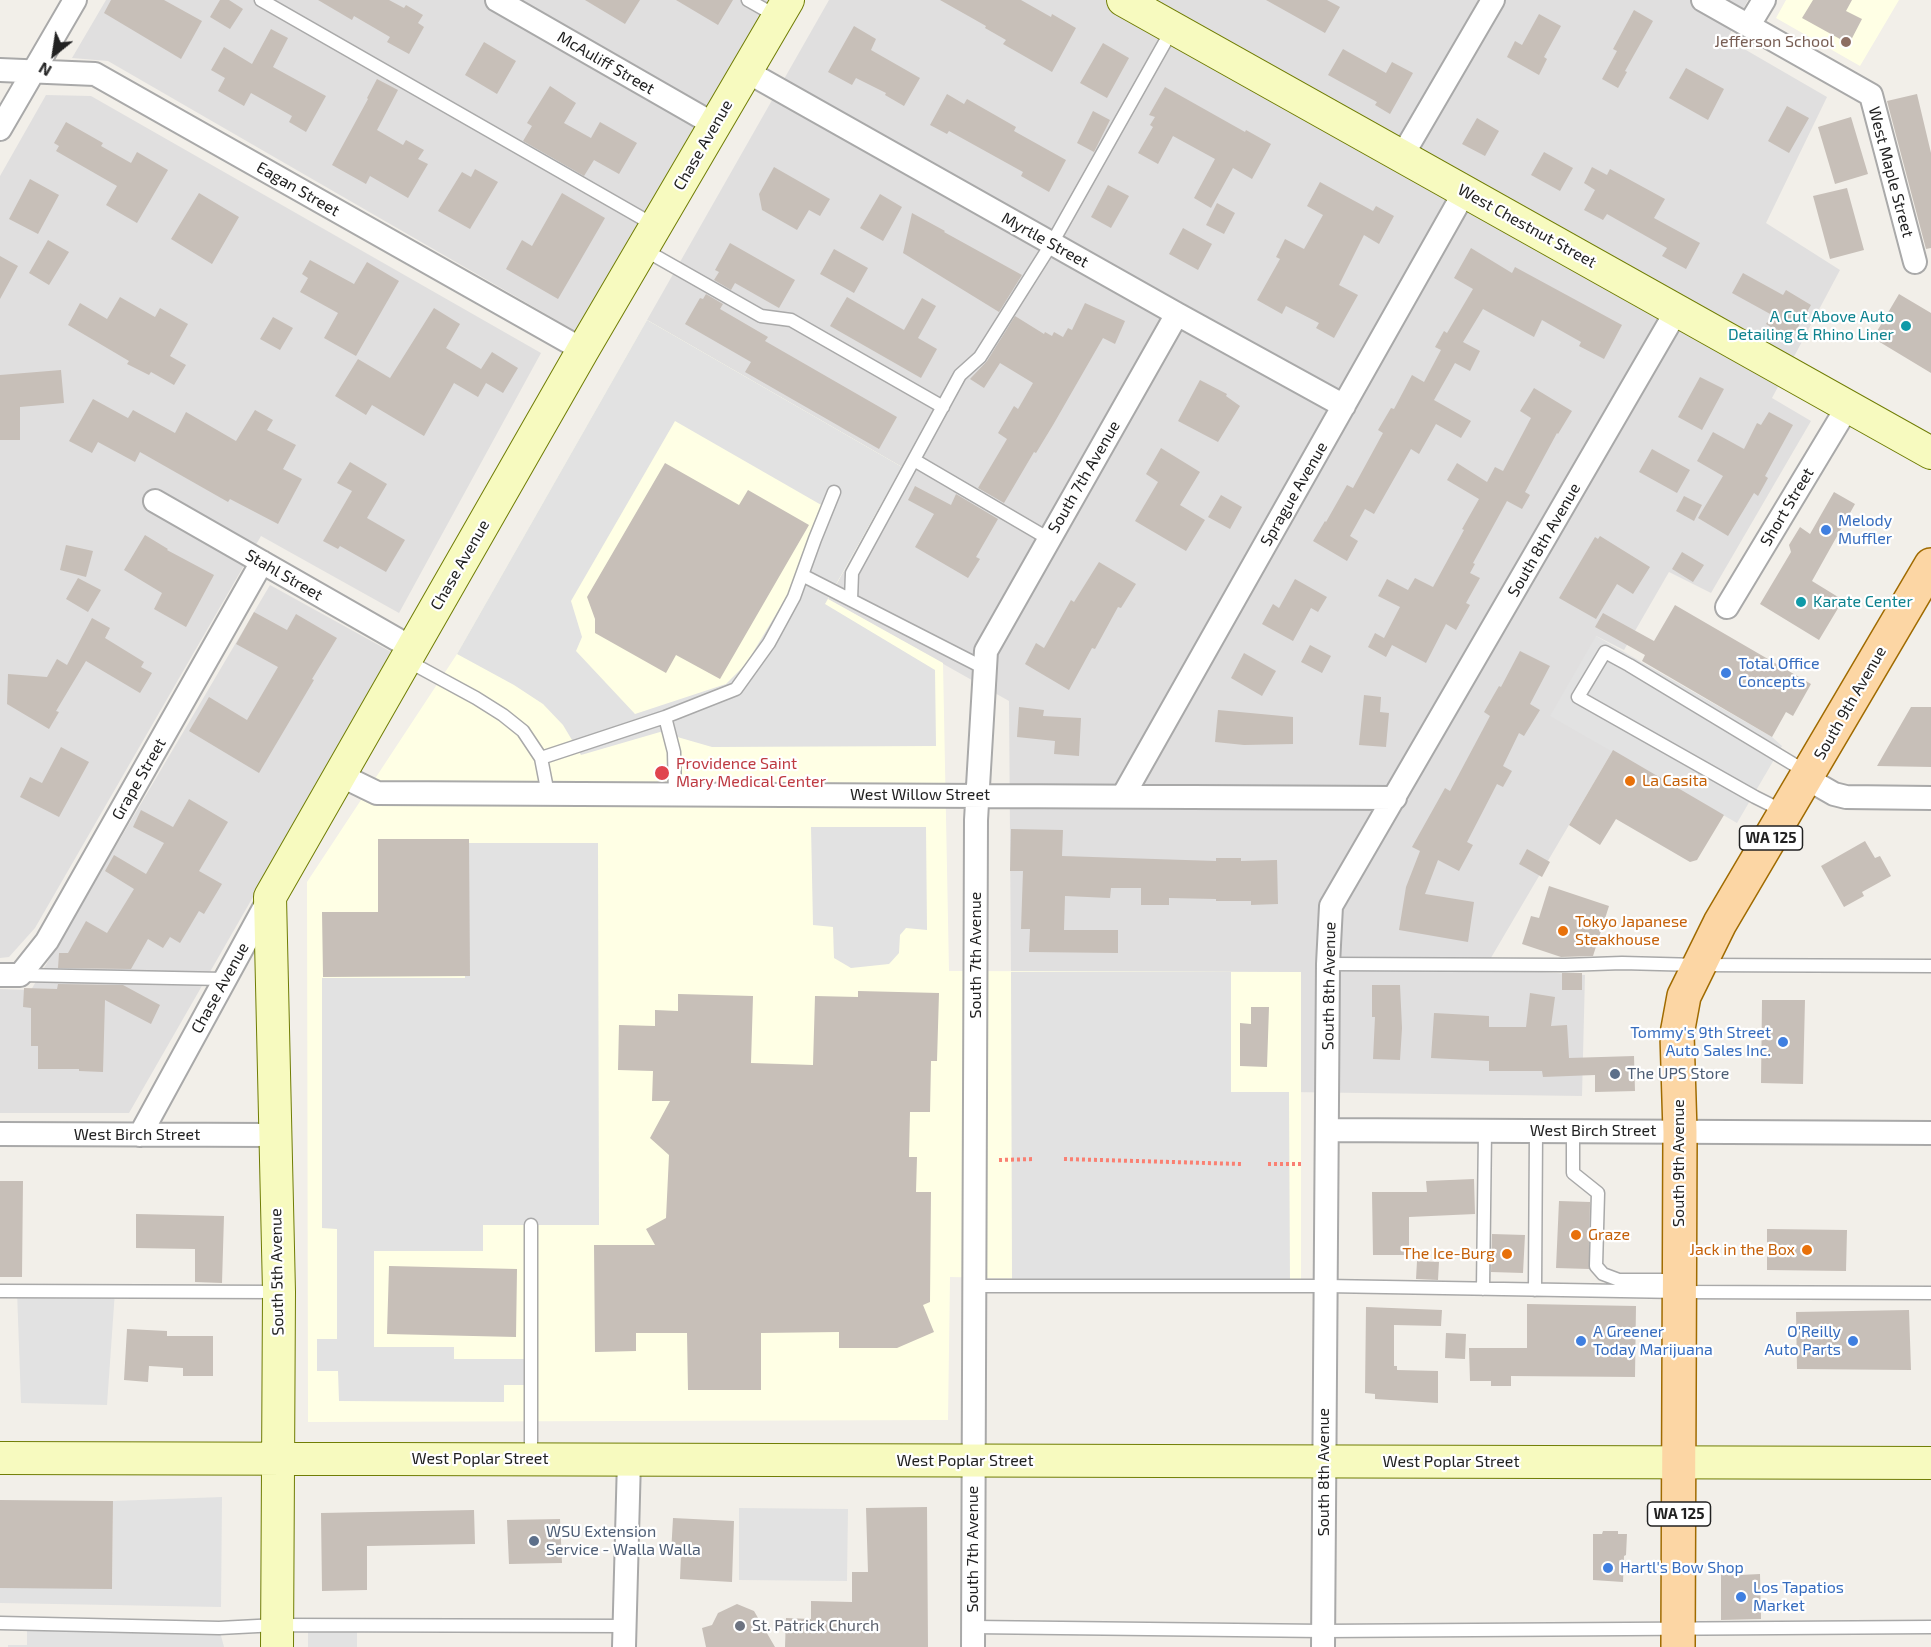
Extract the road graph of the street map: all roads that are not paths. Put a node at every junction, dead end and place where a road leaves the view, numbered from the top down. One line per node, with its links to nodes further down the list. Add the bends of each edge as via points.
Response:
1 (75, 0): 13 (street)
2 (261, 0): 19 (lane)
3 (497, 0): 15 (street, McAuliff Street)
4 (748, 0): 9 (lane)
5 (1123, 0): 11 (main road, West Chestnut Street)
6 (1493, 0): 17 (street)
7 (1703, 0): 10 (street, West Maple Street)
8 (1764, 0): 10 (street)
9 (783, 9): 14 (main road, Chase Avenue)
10 (1749, 25): 21 (street, West Maple Street, via 1871,95)
11 (1173, 28): 17 (main road, West Chestnut Street); 20 (lane)
12 (0, 70): 13 (street, Eagan Street)
13 (33, 71): 16 (street); 24 (street, Eagan Street, via 96,75)
14 (746, 71): 15 (main road, Chase Avenue); 20 (street, Myrtle Street)
15 (715, 125): 19 (main road, Chase Avenue)
16 (0, 129)
17 (1402, 156): 18 (main road, West Chestnut Street)
18 (1465, 191): 22 (main road, West Chestnut Street); 25 (street, Sprague Avenue)
19 (649, 237): 24 (main road, Chase Avenue); 27 (lane, via 761,316 791,320)
20 (1052, 243): 23 (street, Myrtle Street); 27 (lane, via 980,357 960,375)
21 (1915, 262)
22 (1677, 310): 26 (main road, West Chestnut Street); 48 (street, South 8th Avenue)
23 (1177, 314): 25 (street, Myrtle Street); 32 (street, South 7th Avenue)
24 (583, 350): 38 (main road, Chase Avenue)
25 (1344, 406): 47 (street, Sprague Avenue)
26 (1848, 406): 28 (main road, West Chestnut Street); 37 (street, Short Street)
27 (943, 407): 29 (lane)
28 (1931, 453)
29 (914, 460): 32 (lane); 36 (lane, via 852,573)
30 (834, 492): 35 (lane)
31 (155, 501): 33 (street, Stahl Street)
32 (1049, 539): 39 (street, South 7th Avenue, via 986,651)
33 (262, 562): 38 (street, Stahl Street); 55 (street, Grape Street, via 47,941)
34 (1931, 565): 43 (main road, South 9th Avenue / WA 125)
35 (802, 575): 36 (lane); 40 (lane, via 774,635 735,689)
36 (851, 600): 39 (lane)
37 (1727, 607)
38 (409, 654): 41 (lane, via 503,715 523,731); 42 (main road, Chase Avenue)
39 (984, 668): 46 (street, South 7th Avenue)
40 (665, 717): 41 (lane); 45 (lane, via 674,752)
41 (541, 759): 44 (lane)
42 (340, 775): 44 (street, West Willow Street, via 377,793); 51 (main road, Chase Avenue)
43 (1808, 776): 49 (street, via 1834,794 1846,797); 50 (main road, South 9th Avenue / WA 125); 50 (lane, via 1605,652 1578,697)
44 (548, 794): 45 (street, West Willow Street)
45 (675, 794): 46 (street, West Willow Street)
46 (977, 796): 47 (street, West Willow Street); 67 (street, South 7th Avenue)
47 (1123, 796): 48 (street, West Willow Street)
48 (1395, 798): 52 (street, South 8th Avenue, via 1331,906)
49 (1931, 798)
50 (1786, 812): 53 (main road, South 9th Avenue / WA 125)
51 (270, 897): 56 (street, Chase Avenue); 65 (main road, South 5th Avenue)
52 (1328, 964): 53 (lane); 57 (street, South 8th Avenue)
53 (1698, 965): 54 (lane); 61 (main road, South 9th Avenue / WA 125, via 1684,996 1677,1034)
54 (1931, 966)
55 (10, 975): 56 (lane)
56 (224, 979): 64 (street, Chase Avenue)
57 (1327, 1130): 58 (street, West Birch Street); 68 (street, South 8th Avenue)
58 (1485, 1131): 59 (street, West Birch Street); 70 (lane)
59 (1536, 1131): 60 (street, West Birch Street); 71 (lane)
60 (1573, 1131): 61 (street, West Birch Street); 69 (lane, via 1573,1173 1598,1194 1596,1266 1603,1274 1619,1280)
61 (1680, 1132): 62 (street, West Birch Street); 69 (main road, South 9th Avenue / WA 125)
62 (1931, 1133)
63 (0, 1134): 64 (street, West Birch Street)
64 (140, 1135): 65 (street, West Birch Street)
65 (274, 1135): 73 (main road, South 5th Avenue)
66 (531, 1225): 77 (lane)
67 (974, 1286): 68 (lane); 79 (street, South 7th Avenue)
68 (1326, 1286): 70 (lane); 80 (street, South 8th Avenue)
69 (1680, 1286): 71 (lane); 74 (lane); 81 (main road, South 9th Avenue / WA 125)
70 (1484, 1289): 71 (lane)
71 (1535, 1290)
72 (0, 1291): 73 (lane)
73 (279, 1292): 76 (main road, South 5th Avenue)
74 (1931, 1293)
75 (0, 1458): 76 (main road, West Poplar Street)
76 (277, 1459): 77 (main road, West Poplar Street); 85 (main road, South 5th Avenue)
77 (531, 1459): 78 (main road, West Poplar Street)
78 (629, 1460): 79 (main road, West Poplar Street); 86 (street)
79 (973, 1461): 80 (main road, West Poplar Street); 87 (street, South 7th Avenue)
80 (1324, 1461): 81 (main road, West Poplar Street); 89 (street, South 8th Avenue)
81 (1679, 1463): 82 (main road, West Poplar Street); 88 (main road, South 9th Avenue / WA 125)
82 (1931, 1464)
83 (0, 1623): 85 (lane, via 219,1628)
84 (1931, 1626): 88 (lane)
85 (277, 1636): 86 (lane)
86 (624, 1636)
87 (973, 1637): 89 (lane)
88 (1678, 1637): 89 (lane)
89 (1323, 1639)

